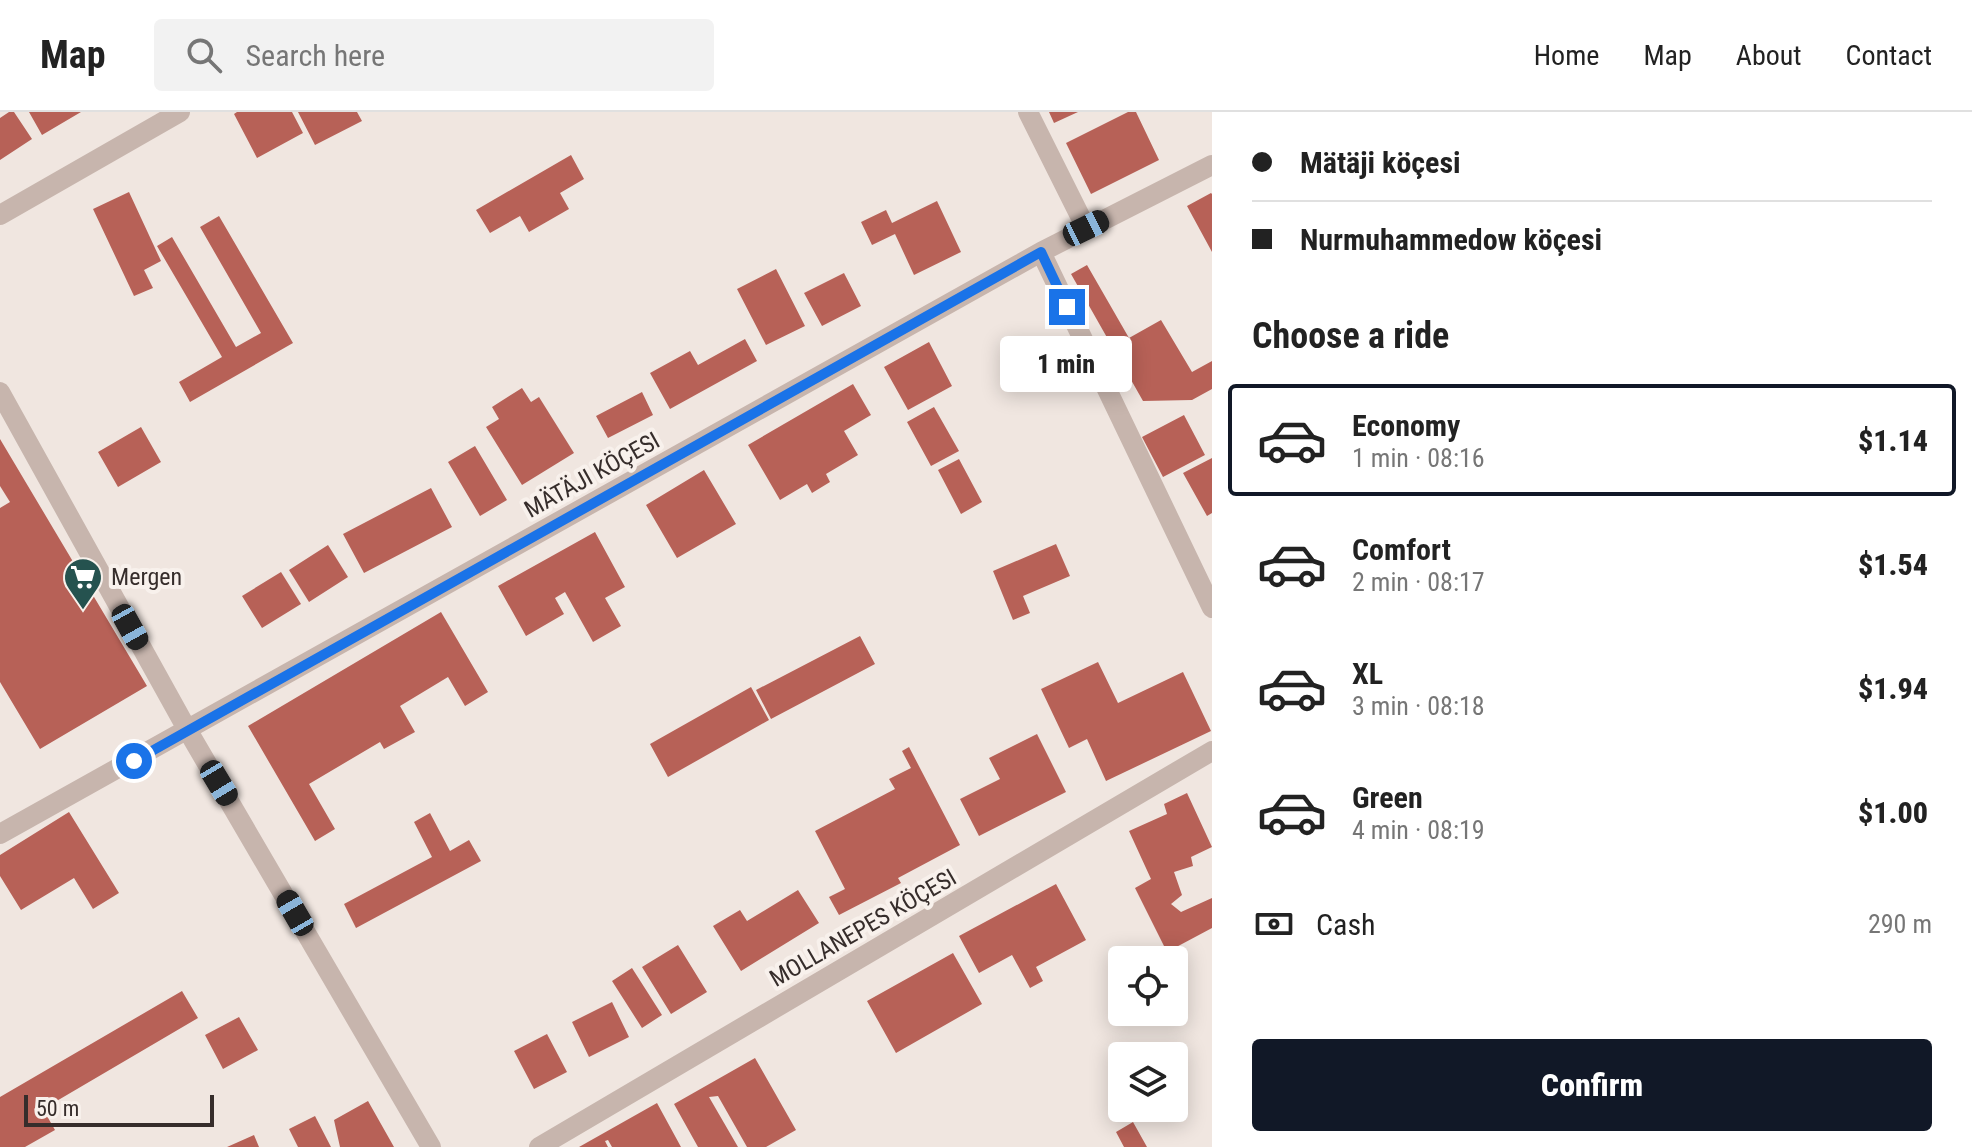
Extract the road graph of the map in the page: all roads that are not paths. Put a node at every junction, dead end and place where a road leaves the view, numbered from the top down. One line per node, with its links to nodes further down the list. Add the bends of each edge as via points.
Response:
1 (180, 112): 4 (street)
2 (1028, 112): 5 (street)
3 (1212, 165): 5 (street, MÄTÄJI KÖÇESI)
4 (0, 215)
5 (1086, 228): 6 (street, MÄTÄJI KÖÇESI)
6 (1041, 252): 8 (street); 9 (street, MÄTÄJI KÖÇESI)
7 (0, 392): 9 (street)
8 (1212, 608)
9 (188, 731): 11 (street, MÄTÄJI KÖÇESI); 12 (street)
10 (1212, 751): 13 (street, MOLLANEPES KÖÇESI)
11 (0, 834)
12 (431, 1147)
13 (539, 1147)

